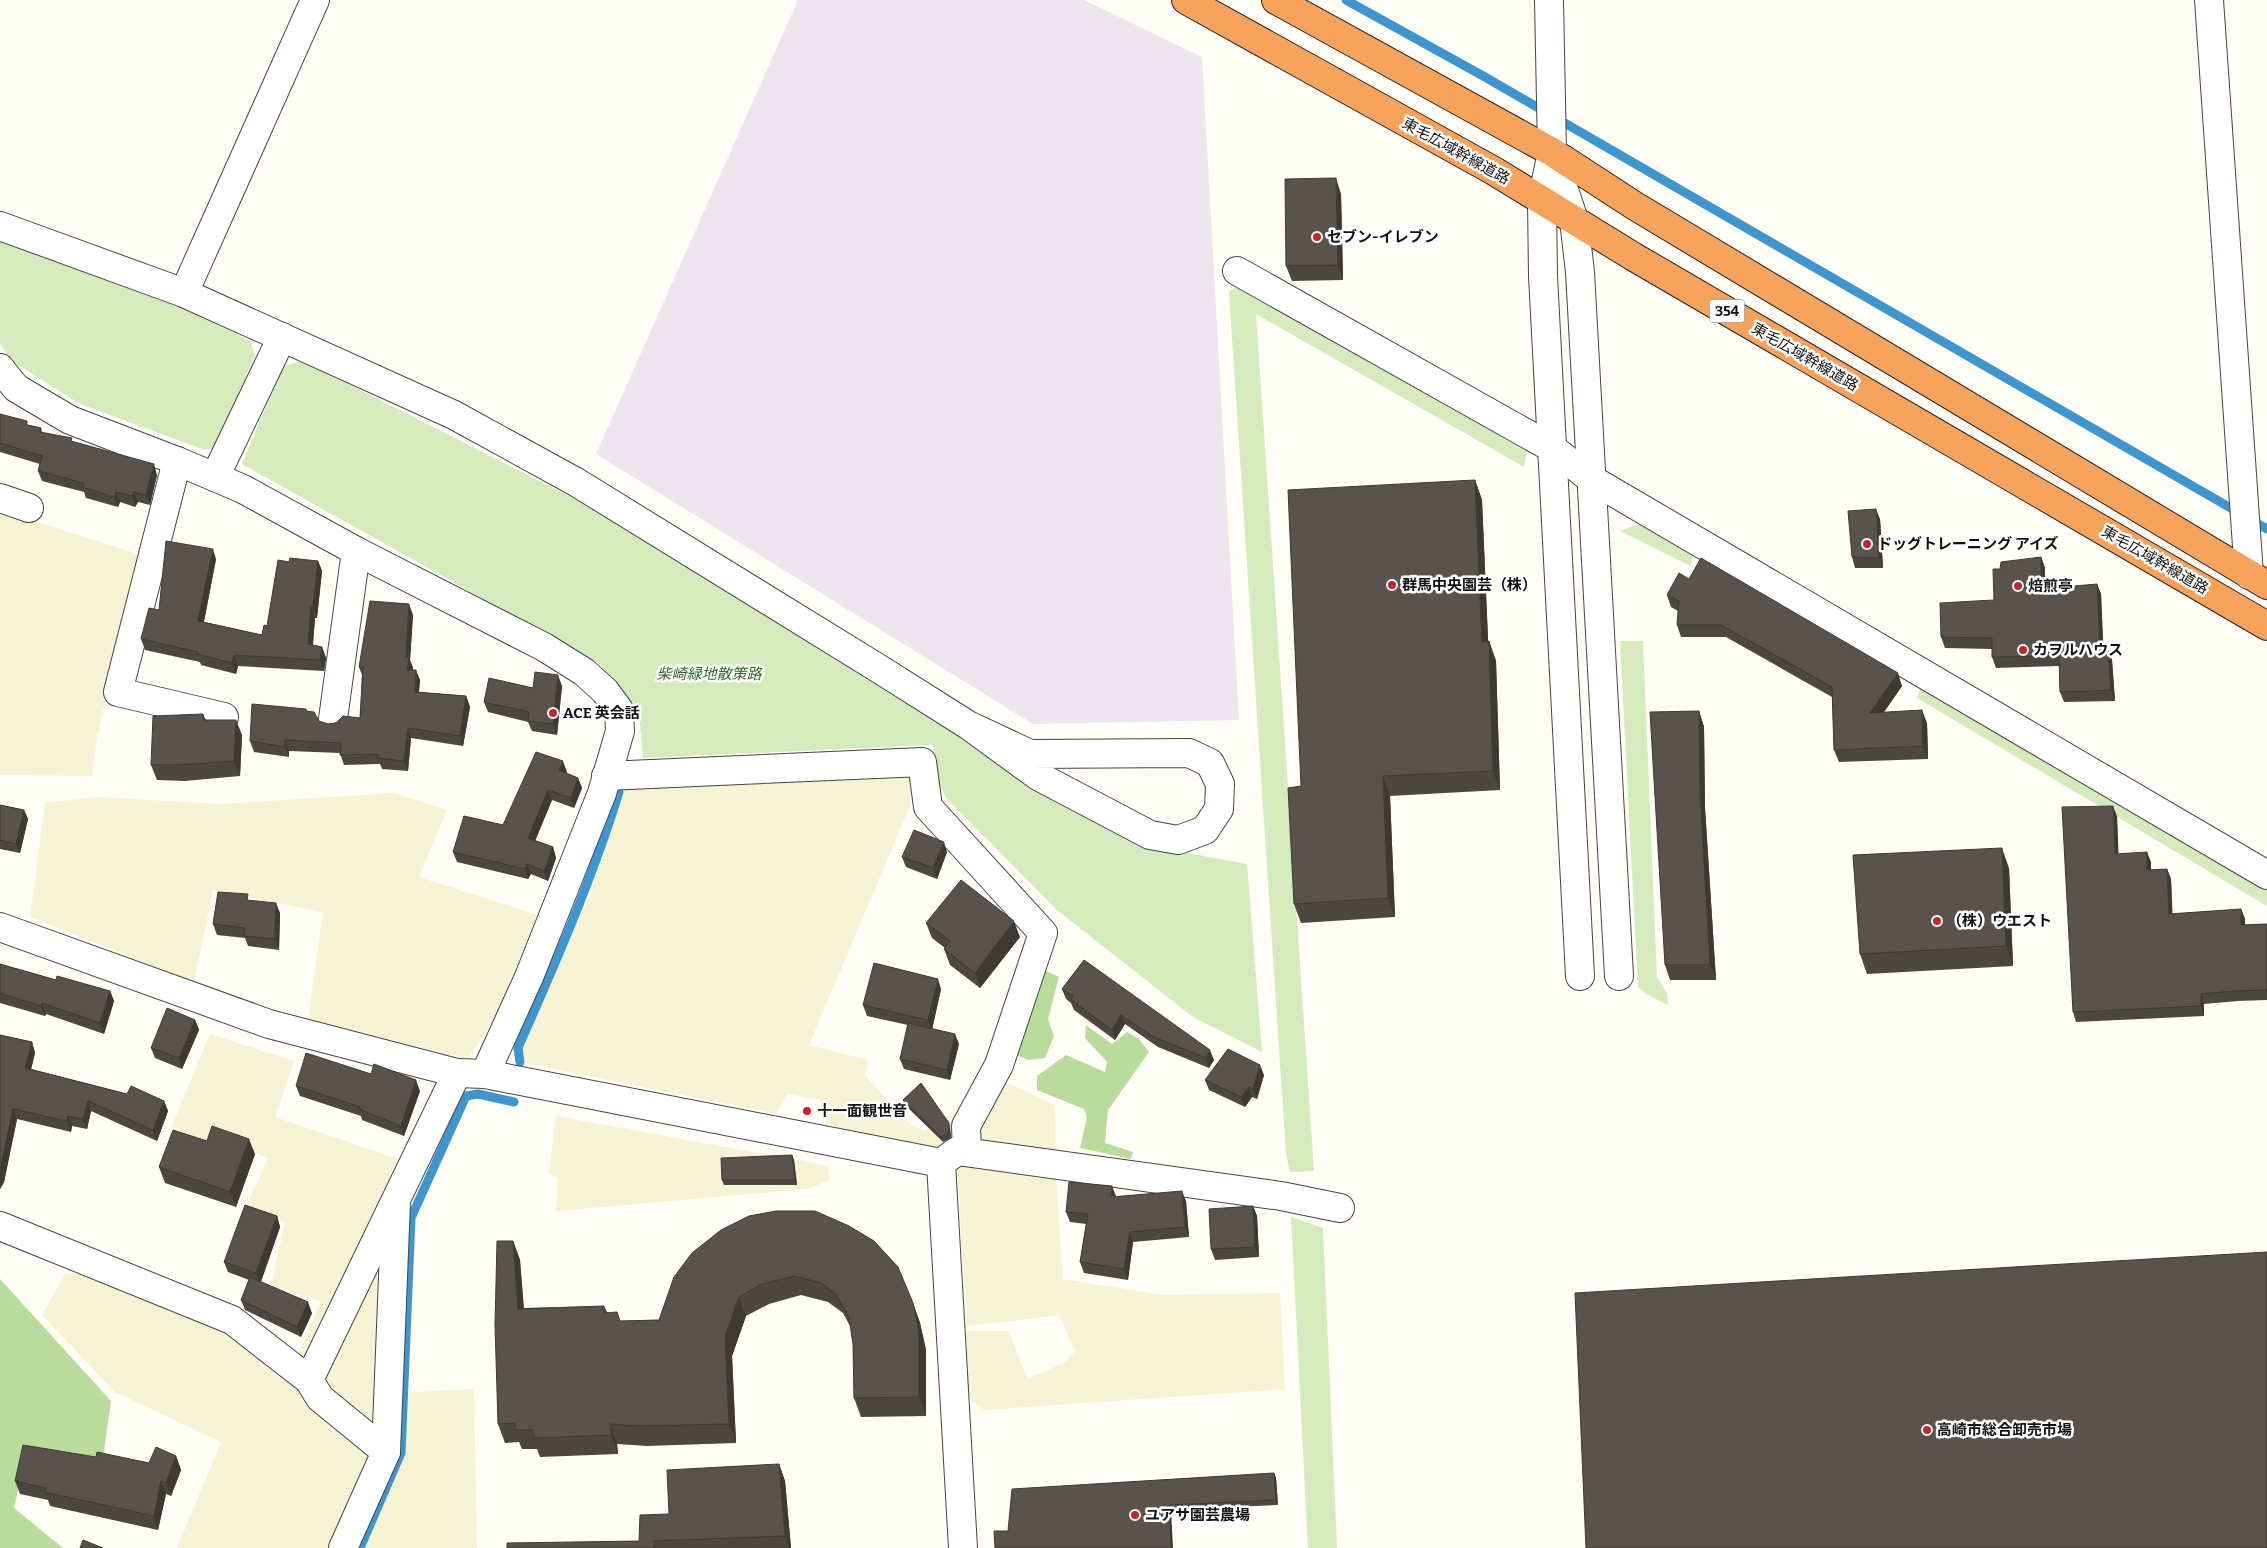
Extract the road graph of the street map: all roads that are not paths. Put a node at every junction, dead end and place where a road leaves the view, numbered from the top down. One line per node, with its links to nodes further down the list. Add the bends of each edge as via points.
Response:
1 (315, 0): 11 (street)
2 (1186, 0): 7 (highway, 東毛広域幹線道路 / 354)
3 (1276, 0): 6 (highway)
4 (1549, 0): 6 (street)
5 (2209, 0): 21 (street)
6 (1552, 152): 7 (street); 8 (street); 21 (highway, via 1635,206)
7 (1542, 200): 8 (highway, 東毛広域幹線道路 / 354); 14 (street)
8 (1574, 220): 17 (street); 22 (highway, 東毛広域幹線道路 / 354)
9 (0, 226): 11 (street)
10 (1237, 271): 14 (street)
11 (184, 293): 12 (street)
12 (282, 337): 16 (street); 25 (street, via 454,415 576,482)
13 (0, 368): 15 (street, via 16,388 70,420)
14 (1552, 448): 17 (street); 29 (street)
15 (177, 461): 16 (street); 23 (street, via 118,692)
16 (215, 478): 20 (street)
17 (1591, 479): 27 (street); 30 (street)
18 (0, 498): 19 (street)
19 (29, 508)
20 (356, 552): 24 (street); 26 (street, via 544,647 584,672 619,710 620,731)
21 (2258, 580)
22 (2267, 626)
23 (224, 716)
24 (333, 719)
25 (968, 725): 25 (street, via 1030,754 1189,753 1210,763 1220,784 1219,810 1205,830 1178,840 1150,835 1038,776)
26 (606, 776): 32 (street, via 529,977); 33 (street, via 922,762 928,807 1043,933 999,1065 966,1126)
27 (2267, 875)
28 (0, 926): 31 (street, via 269,1024)
29 (1580, 976)
30 (1619, 976)
31 (457, 1073): 32 (street); 35 (street)
32 (485, 1074): 34 (street)
33 (967, 1152): 34 (street, via 957,1151); 36 (street, via 1282,1196)
34 (941, 1163): 41 (street)
35 (396, 1202): 38 (street); 39 (street)
36 (1340, 1208)
37 (0, 1226): 38 (street, via 232,1320)
38 (309, 1380): 39 (street, via 320,1398)
39 (386, 1452): 40 (street)
40 (343, 1548)
41 (963, 1548)

